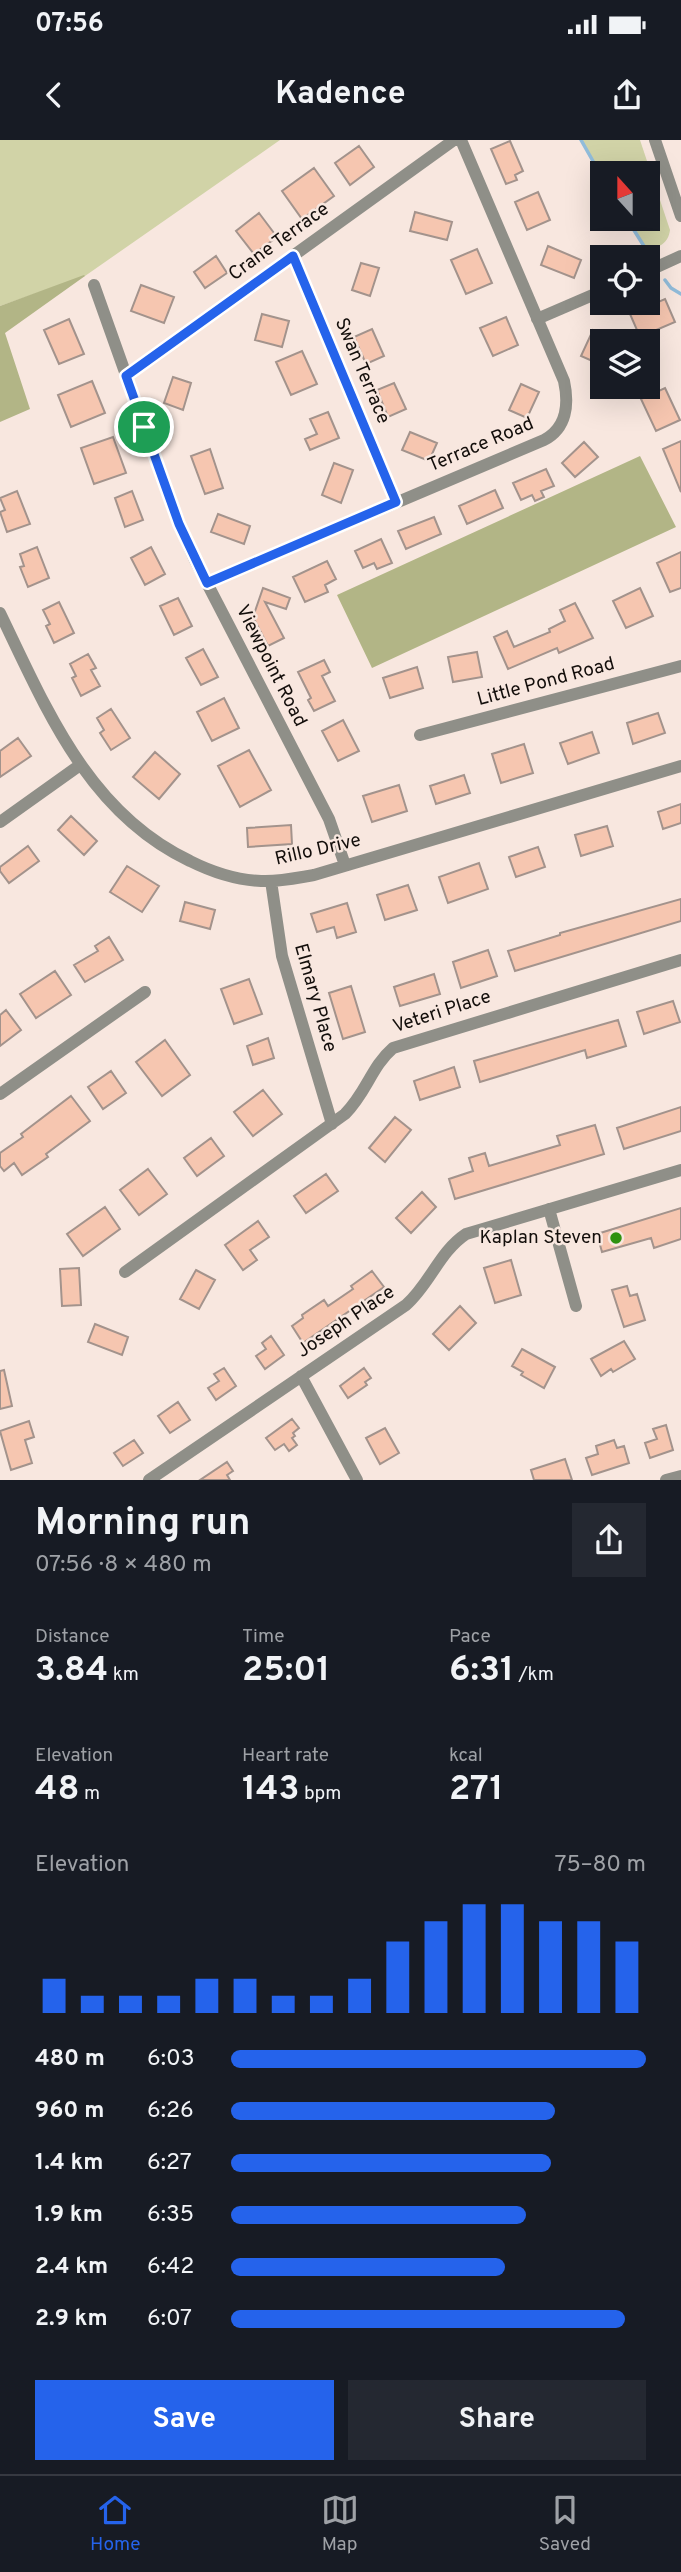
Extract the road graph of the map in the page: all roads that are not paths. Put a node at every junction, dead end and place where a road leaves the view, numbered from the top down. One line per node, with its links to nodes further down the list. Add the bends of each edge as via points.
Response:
1 (454, 140): 5 (street, Crane Terrace)
2 (461, 140): 10 (street, Terrace Road)
3 (655, 140): 4 (street)
4 (681, 216)
5 (293, 256): 11 (street, Crane Terrace); 12 (street, Swan Terrace)
6 (681, 256): 7 (street)
7 (660, 266)
8 (94, 285): 11 (street, Viewpoint Road)
9 (590, 296): 10 (street)
10 (537, 319): 12 (street, Terrace Road, via 567,393 560,428 544,440)
11 (126, 376): 13 (street, Viewpoint Road, via 179,524)
12 (396, 502): 13 (street, Terrace Road)
13 (207, 583): 20 (street, Viewpoint Road, via 329,819)
14 (0, 613): 17 (street, Rillo Drive, via 54,725)
15 (681, 666): 16 (street, Little Pond Road)
16 (420, 735)
17 (80, 765): 19 (street); 21 (street, Rillo Drive, via 114,807 172,853 231,877)
18 (681, 766): 20 (street, Rillo Drive)
19 (0, 822)
20 (345, 865): 21 (street, Rillo Drive)
21 (271, 881): 25 (street, Elmary Place, via 282,956)
22 (681, 960): 25 (street, Veteri Place, via 404,1042 383,1056 357,1102)
23 (145, 992): 24 (street)
24 (0, 1094)
25 (332, 1124): 28 (street, Veteri Place)
26 (681, 1170): 27 (street, Joseph Place)
27 (549, 1209): 29 (street); 30 (street, Joseph Place, via 466,1234 454,1242 406,1305)
28 (125, 1272)
29 (576, 1306)
30 (301, 1376): 31 (street, Joseph Place); 34 (street)
31 (164, 1476): 33 (street, Joseph Place)
32 (681, 1476): 35 (street)
33 (149, 1480)
34 (358, 1480)
35 (666, 1480)

